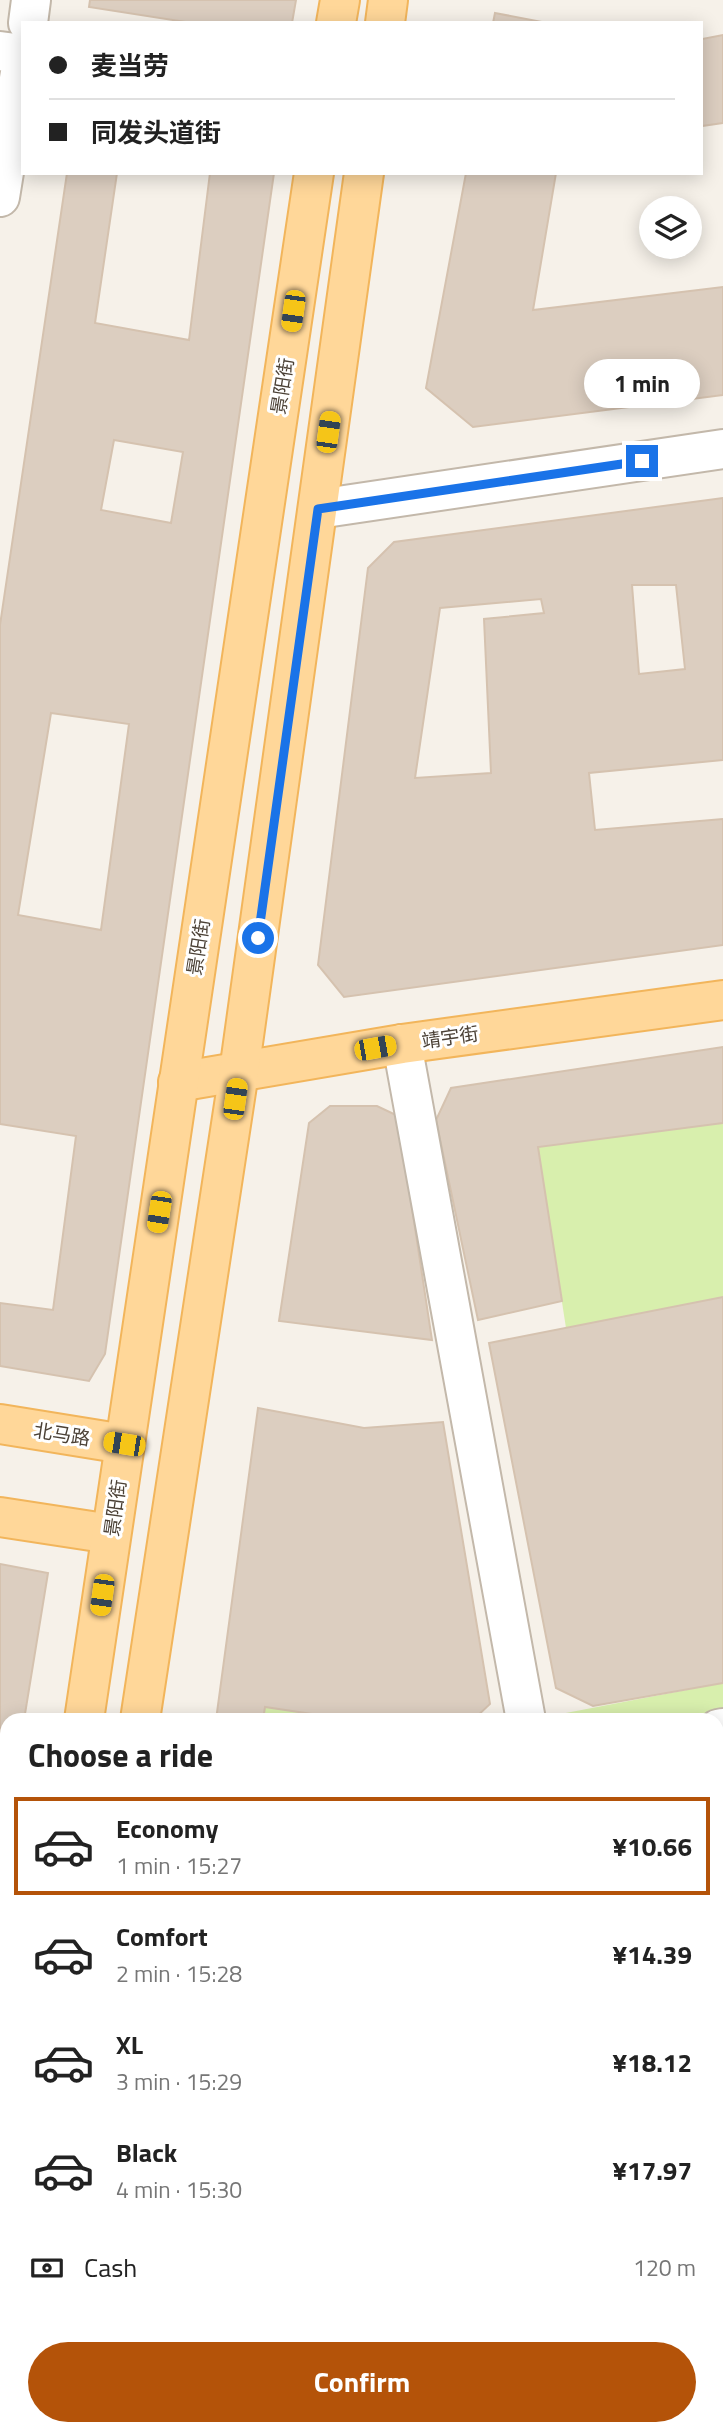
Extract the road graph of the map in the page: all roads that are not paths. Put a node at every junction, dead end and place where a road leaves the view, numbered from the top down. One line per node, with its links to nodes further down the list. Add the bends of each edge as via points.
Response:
1 (31, 0): 4 (street)
2 (340, 0): 5 (main road)
3 (388, 0): 6 (main road)
4 (28, 21)
5 (336, 21)
6 (385, 21)
7 (0, 51): 8 (street)
8 (21, 54)
9 (21, 66): 12 (street)
10 (314, 175): 18 (main road, 景阳街)
11 (364, 175): 14 (main road)
12 (0, 197)
13 (723, 449): 14 (street)
14 (318, 509): 17 (main road)
15 (723, 1000): 16 (main road, 靖宇街)
16 (402, 1044): 17 (main road, 靖宇街); 25 (street)
17 (239, 1072): 18 (main road, 靖宇街); 24 (main road)
18 (178, 1082): 20 (main road, 景阳街)
19 (0, 1424): 20 (main road, 北马路)
20 (124, 1444): 22 (main road, 景阳街)
21 (0, 1517): 22 (main road)
22 (111, 1534): 23 (main road, 景阳街)
23 (85, 1713)
24 (141, 1713)
25 (525, 1713)

